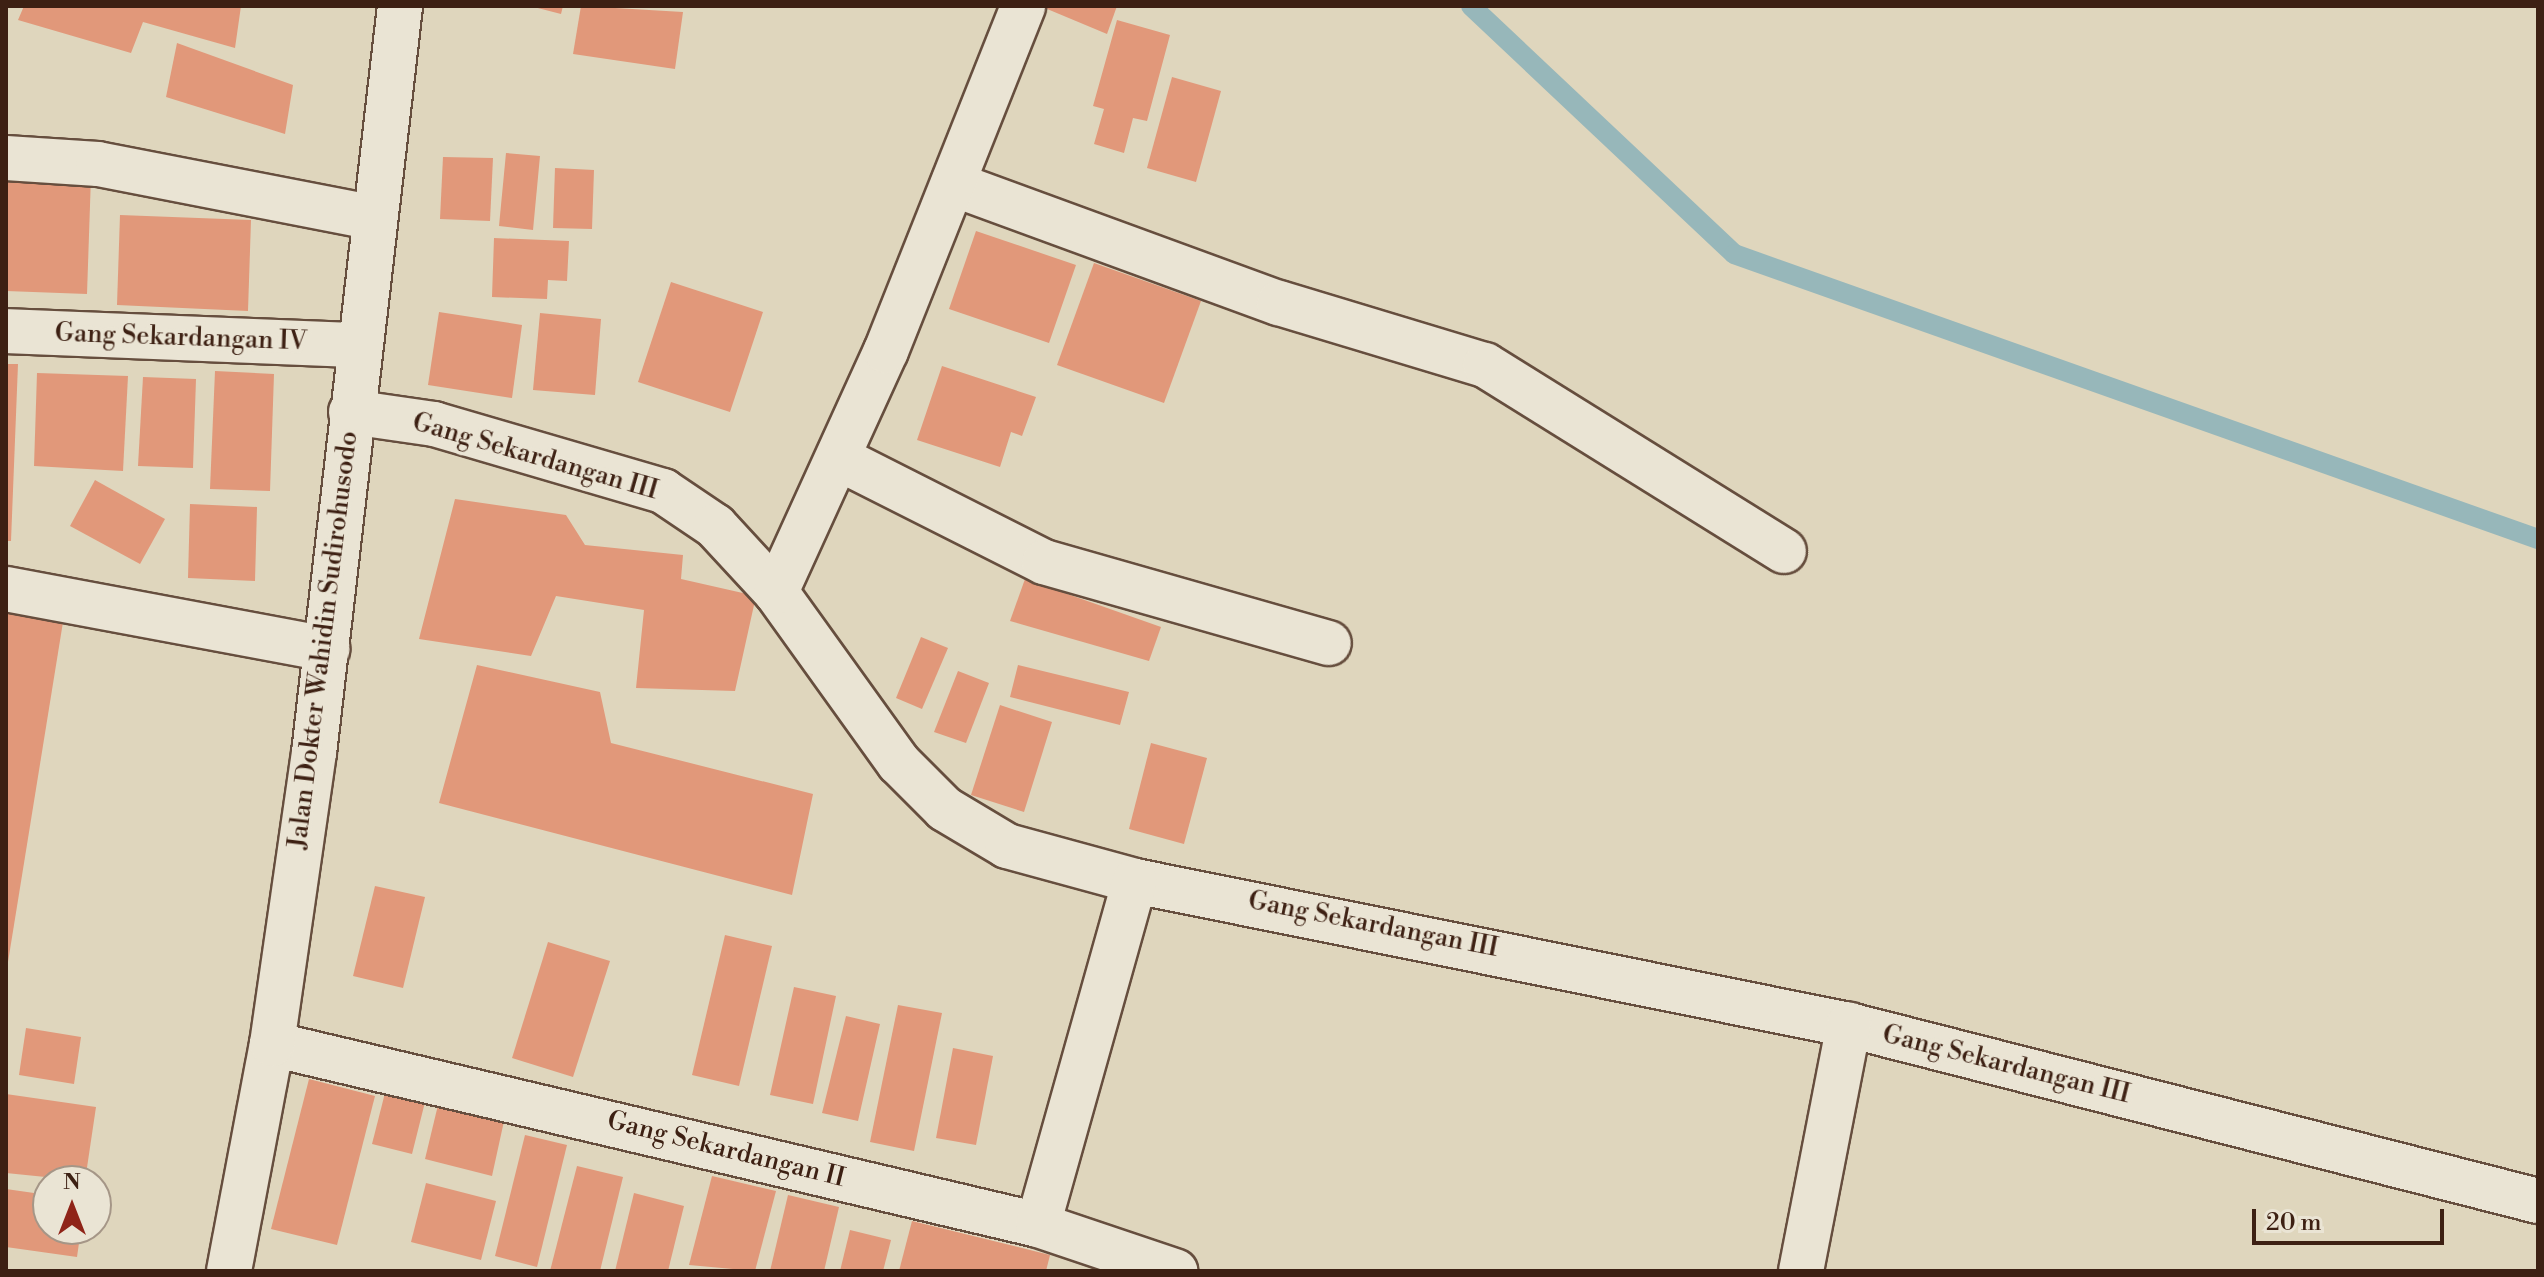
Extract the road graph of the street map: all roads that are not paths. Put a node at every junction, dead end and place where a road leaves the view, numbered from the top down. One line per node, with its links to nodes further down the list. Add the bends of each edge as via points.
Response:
1 (400, 6): 5 (street, Jalan Dokter Wahidin Sudirohusodo)
2 (1023, 6): 4 (street)
3 (6, 158): 5 (street, via 98,164)
4 (953, 184): 9 (street); 10 (street, via 1279,303 1485,365)
5 (370, 217): 7 (street, Jalan Dokter Wahidin Sudirohusodo)
6 (6, 331): 7 (street, Gang Sekardangan IV)
7 (356, 345): 8 (street, Jalan Dokter Wahidin Sudirohusodo)
8 (351, 412): 12 (street, Gang Sekardangan III, via 434,424 663,491 715,526); 14 (street, Jalan Dokter Wahidin Sudirohusodo)
9 (838, 458): 12 (street); 13 (street, via 1044,562)
10 (1784, 551)
11 (6, 589): 14 (street)
12 (776, 592): 15 (street, Gang Sekardangan III, via 861,717 945,809 1007,846)
13 (1329, 643)
14 (327, 649): 17 (street, Jalan Dokter Wahidin Sudirohusodo)
15 (1135, 881): 16 (street, Gang Sekardangan III); 19 (street)
16 (1849, 1025): 18 (street, Gang Sekardangan III); 22 (street)
17 (272, 1044): 19 (street, Gang Sekardangan II); 20 (street, Jalan Dokter Wahidin Sudirohusodo)
18 (2538, 1201)
19 (1038, 1225): 21 (street, Gang Sekardangan II)
20 (229, 1271)
21 (1175, 1271)
22 (1801, 1271)

